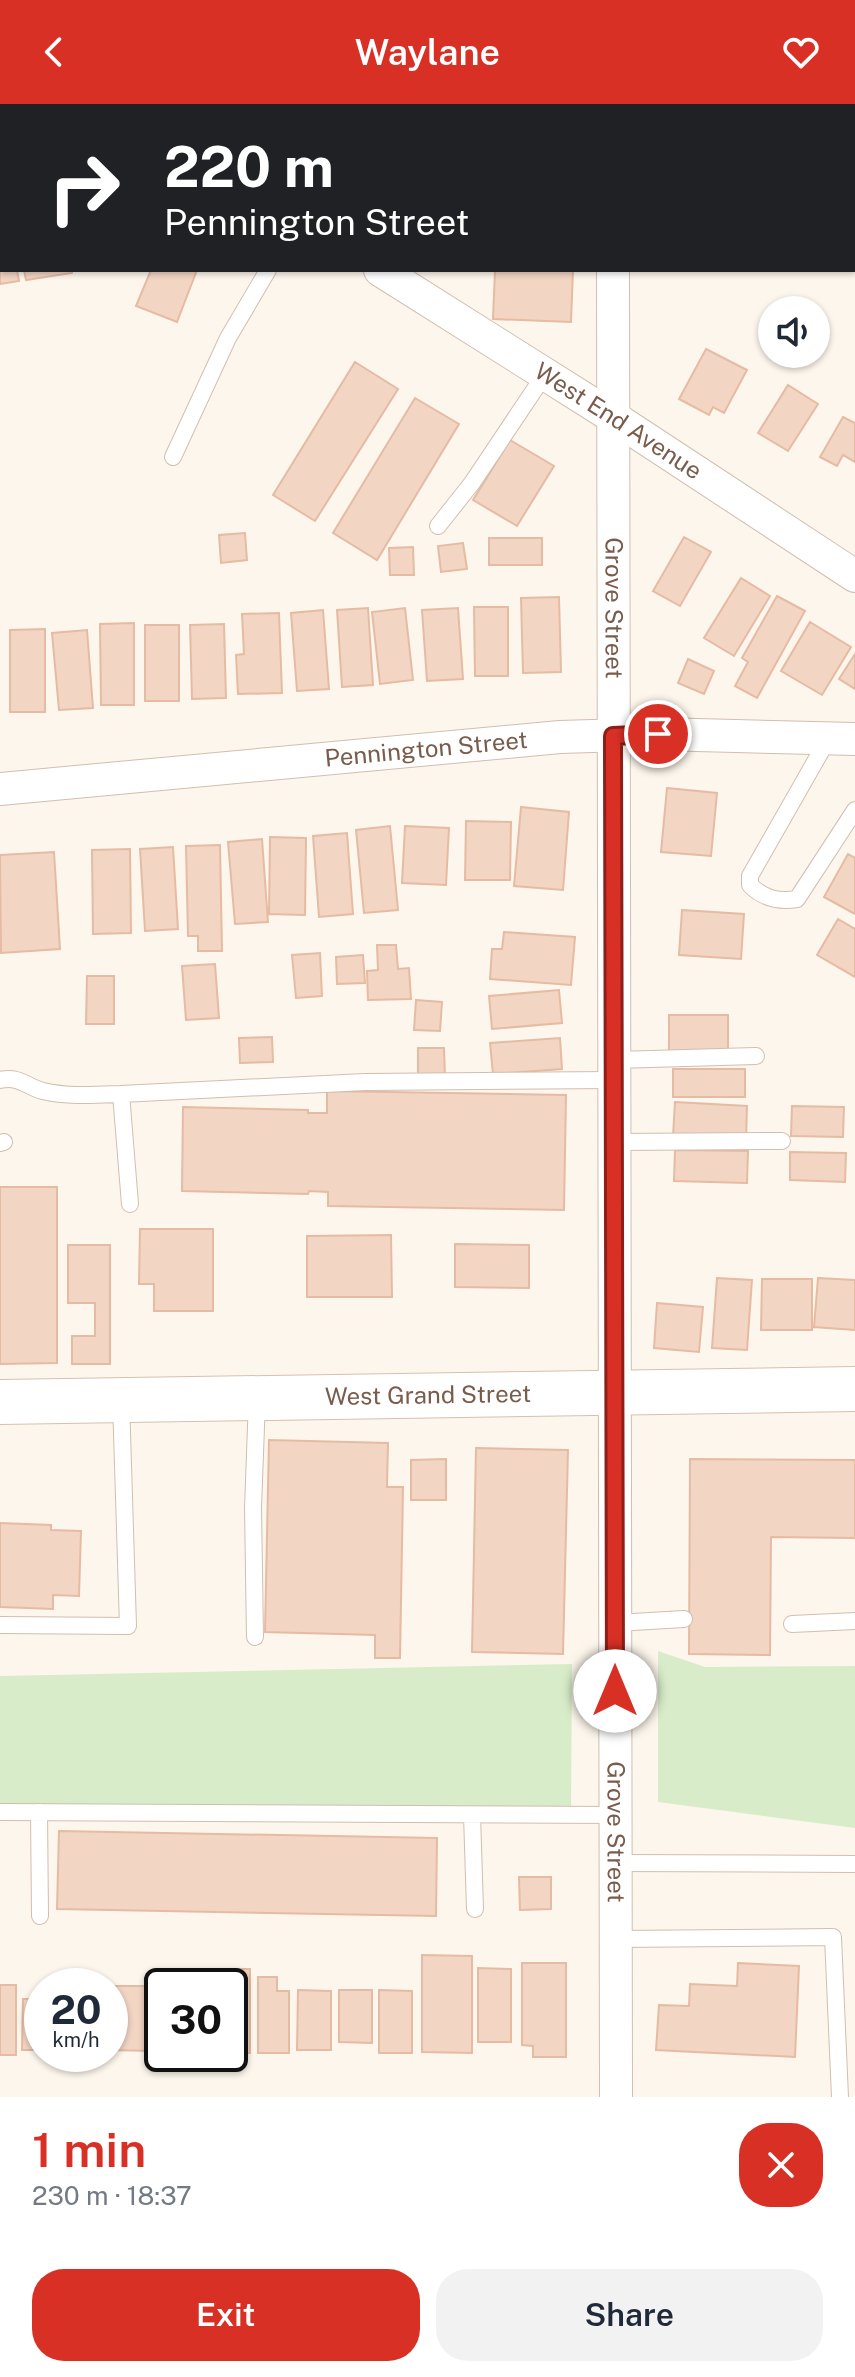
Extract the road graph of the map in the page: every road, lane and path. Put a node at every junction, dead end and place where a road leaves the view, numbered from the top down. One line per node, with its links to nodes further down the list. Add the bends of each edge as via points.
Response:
1 (267, 272): 6 (lane, via 228,338)
2 (383, 272): 4 (street, West End Avenue)
3 (613, 272): 5 (street, Grove Street)
4 (545, 374): 5 (street, West End Avenue); 7 (lane)
5 (613, 417): 8 (street, West End Avenue); 9 (street, Grove Street)
6 (173, 457)
7 (438, 526)
8 (855, 576)
9 (613, 736): 10 (street, Pennington Street); 11 (street, Pennington Street); 14 (street, Grove Street)
10 (842, 739): 12 (lane, via 750,876 750,885 780,902 797,899)
11 (0, 789)
12 (855, 810)
13 (756, 1056): 14 (lane)
14 (614, 1070): 16 (lane); 18 (street, Grove Street)
15 (0, 1080): 16 (lane, via 12,1078 41,1091 73,1095)
16 (121, 1094): 19 (lane)
17 (782, 1141): 18 (lane)
18 (614, 1142): 21 (street, Grove Street)
19 (130, 1204)
20 (855, 1389): 21 (street, West Grand Street)
21 (615, 1395): 22 (street, West Grand Street); 27 (street, Grove Street)
22 (257, 1397): 23 (street, West Grand Street); 30 (lane)
23 (121, 1398): 24 (street, West Grand Street); 29 (lane, via 128,1626)
24 (0, 1402)
25 (684, 1619): 27 (lane)
26 (855, 1621): 28 (lane)
27 (616, 1623): 34 (street, Grove Street)
28 (792, 1624)
29 (0, 1625)
30 (255, 1637)
31 (0, 1812): 32 (lane)
32 (39, 1812): 33 (lane); 38 (lane)
33 (472, 1815): 34 (lane); 37 (lane)
34 (616, 1815): 35 (street, Grove Street)
35 (616, 1863): 36 (lane); 39 (street, Grove Street)
36 (855, 1864)
37 (475, 1909)
38 (40, 1916)
39 (616, 1939): 40 (street, Grove Street); 41 (lane, via 833,1937)
40 (616, 2097)
41 (840, 2097)

